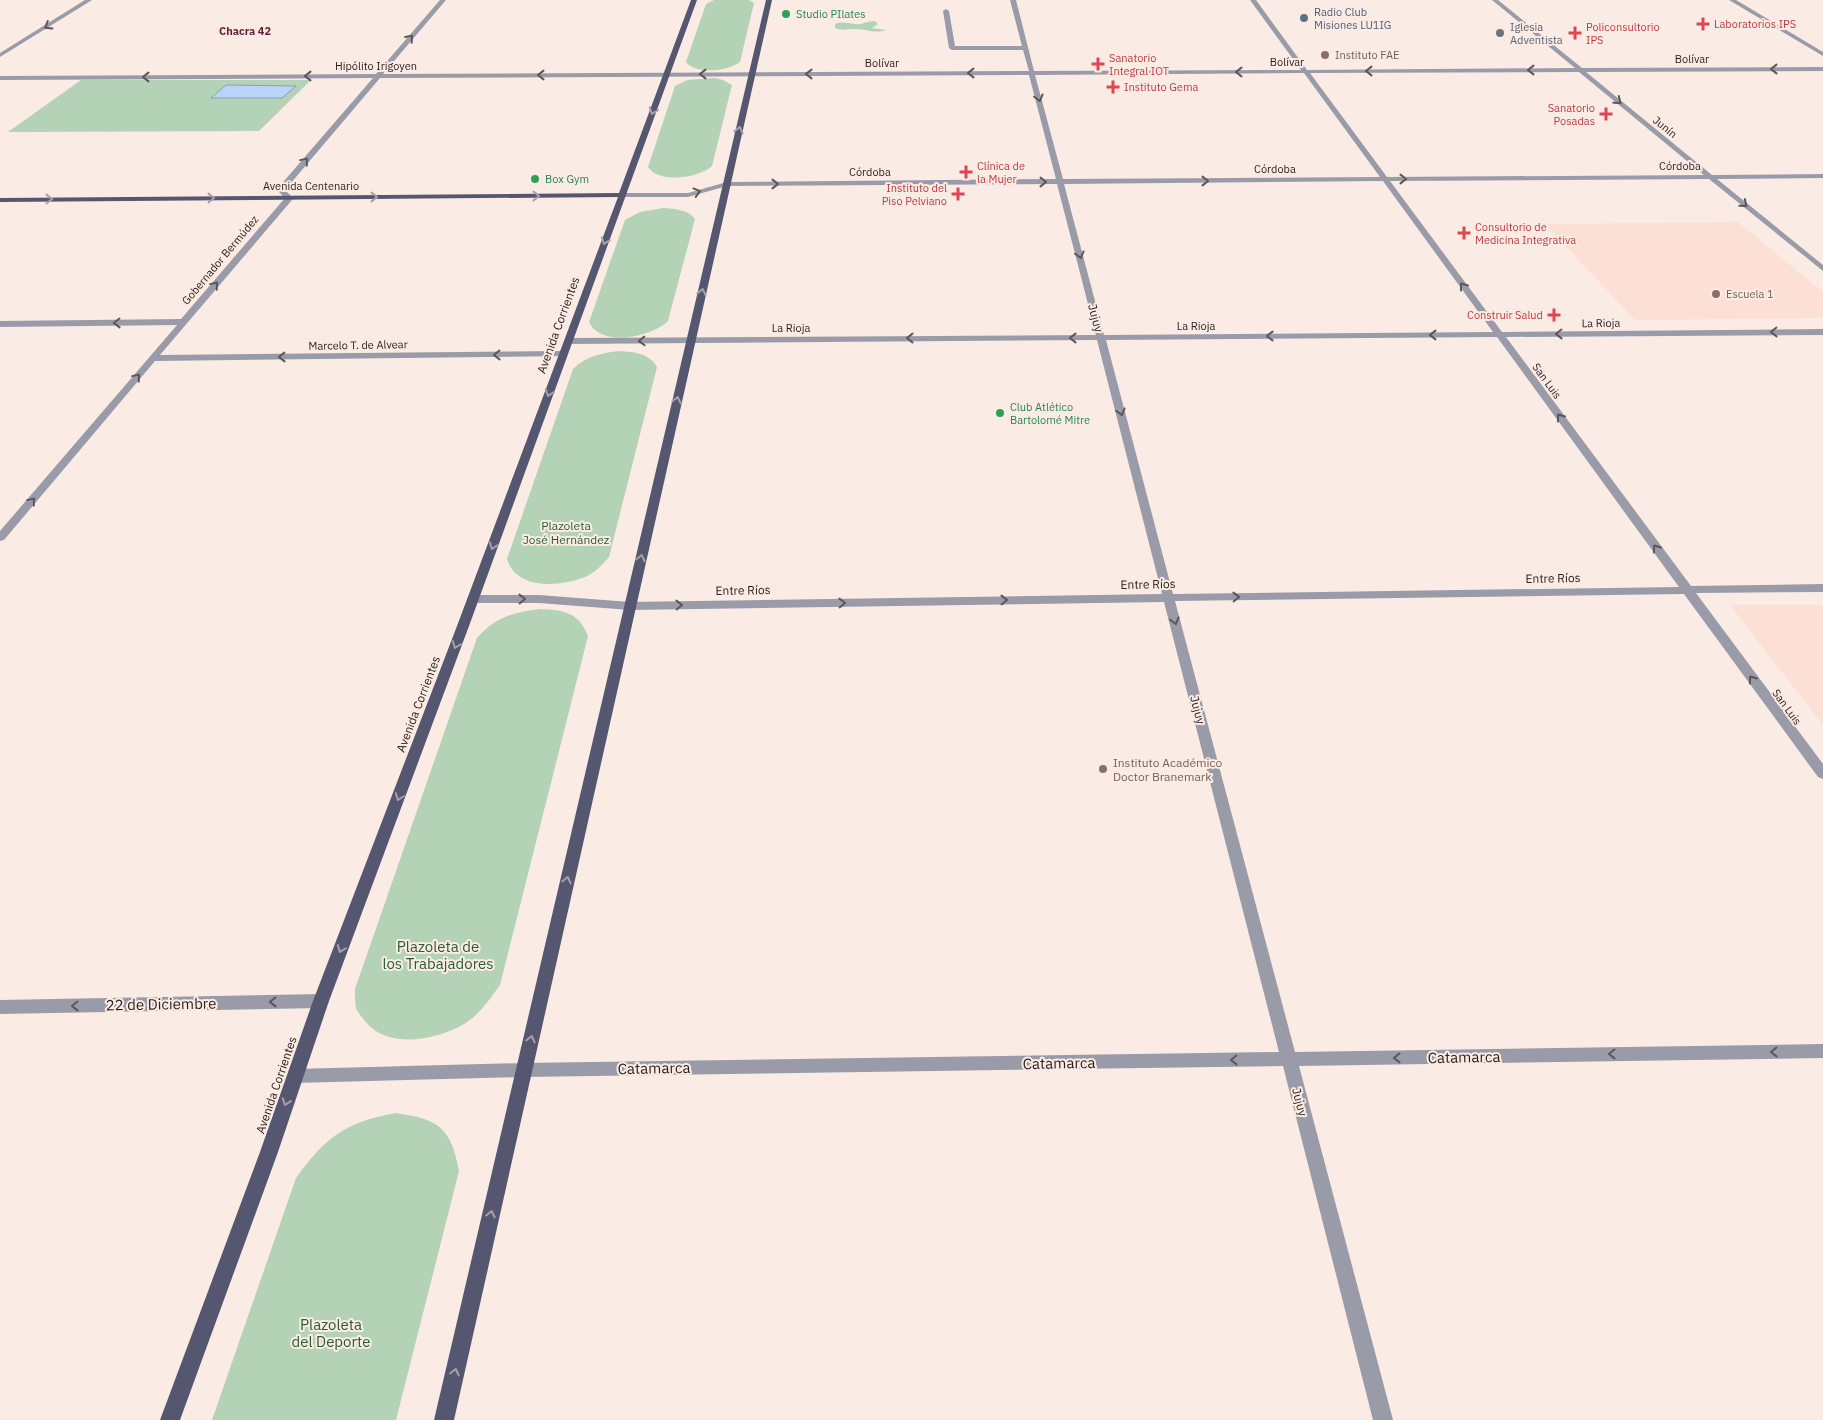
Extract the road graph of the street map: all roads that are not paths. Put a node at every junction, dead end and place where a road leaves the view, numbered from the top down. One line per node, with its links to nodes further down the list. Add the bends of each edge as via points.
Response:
1 (89, 0): 12 (street, one-way to 12)
2 (443, 0): 19 (street, one-way to 2)
3 (694, 0): 17 (main road, Avenida Corrientes)
4 (769, 0): 18 (main road)
5 (1013, 0): 10 (street, Jujuy)
6 (1253, 0): 15 (street, San Luis)
7 (1495, 0): 14 (street, Junín)
8 (1732, 0): 11 (street)
9 (946, 11): 10 (street, via 952,48)
10 (1026, 48): 16 (street, Jujuy)
11 (1823, 54)
12 (0, 55)
13 (1823, 69): 14 (street, Bolívar, one-way to 14)
14 (1580, 70): 15 (street, Bolívar, one-way to 15); 22 (street, Junín, one-way to 22)
15 (1305, 72): 16 (street, Bolívar, one-way to 16); 23 (street, San Luis)
16 (1032, 73): 18 (street, Bolívar, one-way to 18); 24 (street, Jujuy, one-way to 24)
17 (667, 74): 18 (street, Hipólito Irigoyen, one-way to 17); 19 (street, Hipólito Irigoyen, one-way to 19); 26 (main road, Avenida Corrientes, one-way to 26)
18 (752, 74): 25 (main road, one-way to 18)
19 (377, 76): 20 (street, Hipólito Irigoyen, one-way to 20); 27 (street, one-way to 19, via 281,190)
20 (0, 78)
21 (1823, 176): 22 (street, Córdoba)
22 (1711, 177): 23 (street, Córdoba, one-way to 22); 29 (street, Junín, one-way to 29)
23 (1384, 180): 24 (street, Córdoba, one-way to 23); 33 (street, San Luis, one-way to 23)
24 (1061, 182): 25 (street, Córdoba, one-way to 24); 34 (street, Jujuy, one-way to 34)
25 (727, 184): 26 (street, Córdoba, one-way to 25, via 688,195); 35 (main road, one-way to 25)
26 (622, 195): 27 (main road, Avenida Centenario, one-way to 26); 36 (main road, Avenida Corrientes, one-way to 36)
27 (289, 198): 28 (main road, Avenida Centenario, one-way to 27); 30 (street, Gobernador Bermúdez, one-way to 27)
28 (0, 200)
29 (1823, 269)
30 (184, 322): 31 (street, one-way to 31); 38 (street, Gobernador Bermúdez)
31 (0, 324)
32 (1823, 332): 33 (street, La Rioja, one-way to 33)
33 (1499, 335): 34 (street, La Rioja, one-way to 34); 41 (street, San Luis, one-way to 33)
34 (1101, 338): 35 (street, La Rioja, one-way to 35); 42 (street, Jujuy, one-way to 42)
35 (691, 339): 36 (street, La Rioja, one-way to 36); 44 (main road, one-way to 35)
36 (568, 341): 37 (main road, Avenida Corrientes)
37 (563, 354): 38 (street, Marcelo T. de Alvear, one-way to 38); 43 (main road, Avenida Corrientes, one-way to 43)
38 (153, 358): 39 (street, Gobernador Bermúdez, one-way to 38)
39 (0, 538)
40 (1823, 588): 41 (street, Entre Ríos)
41 (1687, 590): 42 (street, Entre Ríos, one-way to 41); 45 (street, San Luis, one-way to 41)
42 (1169, 598): 44 (street, Entre Ríos, one-way to 42); 49 (street, Jujuy, one-way to 49)
43 (473, 599): 44 (street, Entre Ríos, one-way to 44, via 538,598); 46 (main road, Avenida Corrientes, one-way to 46)
44 (630, 606): 50 (main road, one-way to 44)
45 (1823, 774)
46 (321, 1001): 47 (street, 22 de Diciembre, one-way to 47); 51 (main road, Avenida Corrientes)
47 (0, 1007)
48 (1823, 1051): 49 (street, Catamarca, one-way to 49)
49 (1289, 1059): 50 (street, Catamarca, one-way to 50); 54 (street, Jujuy)
50 (524, 1070): 51 (street, Catamarca); 53 (main road, one-way to 50)
51 (295, 1076): 52 (main road, Avenida Corrientes, one-way to 52)
52 (170, 1420)
53 (444, 1420)
54 (1383, 1420)

